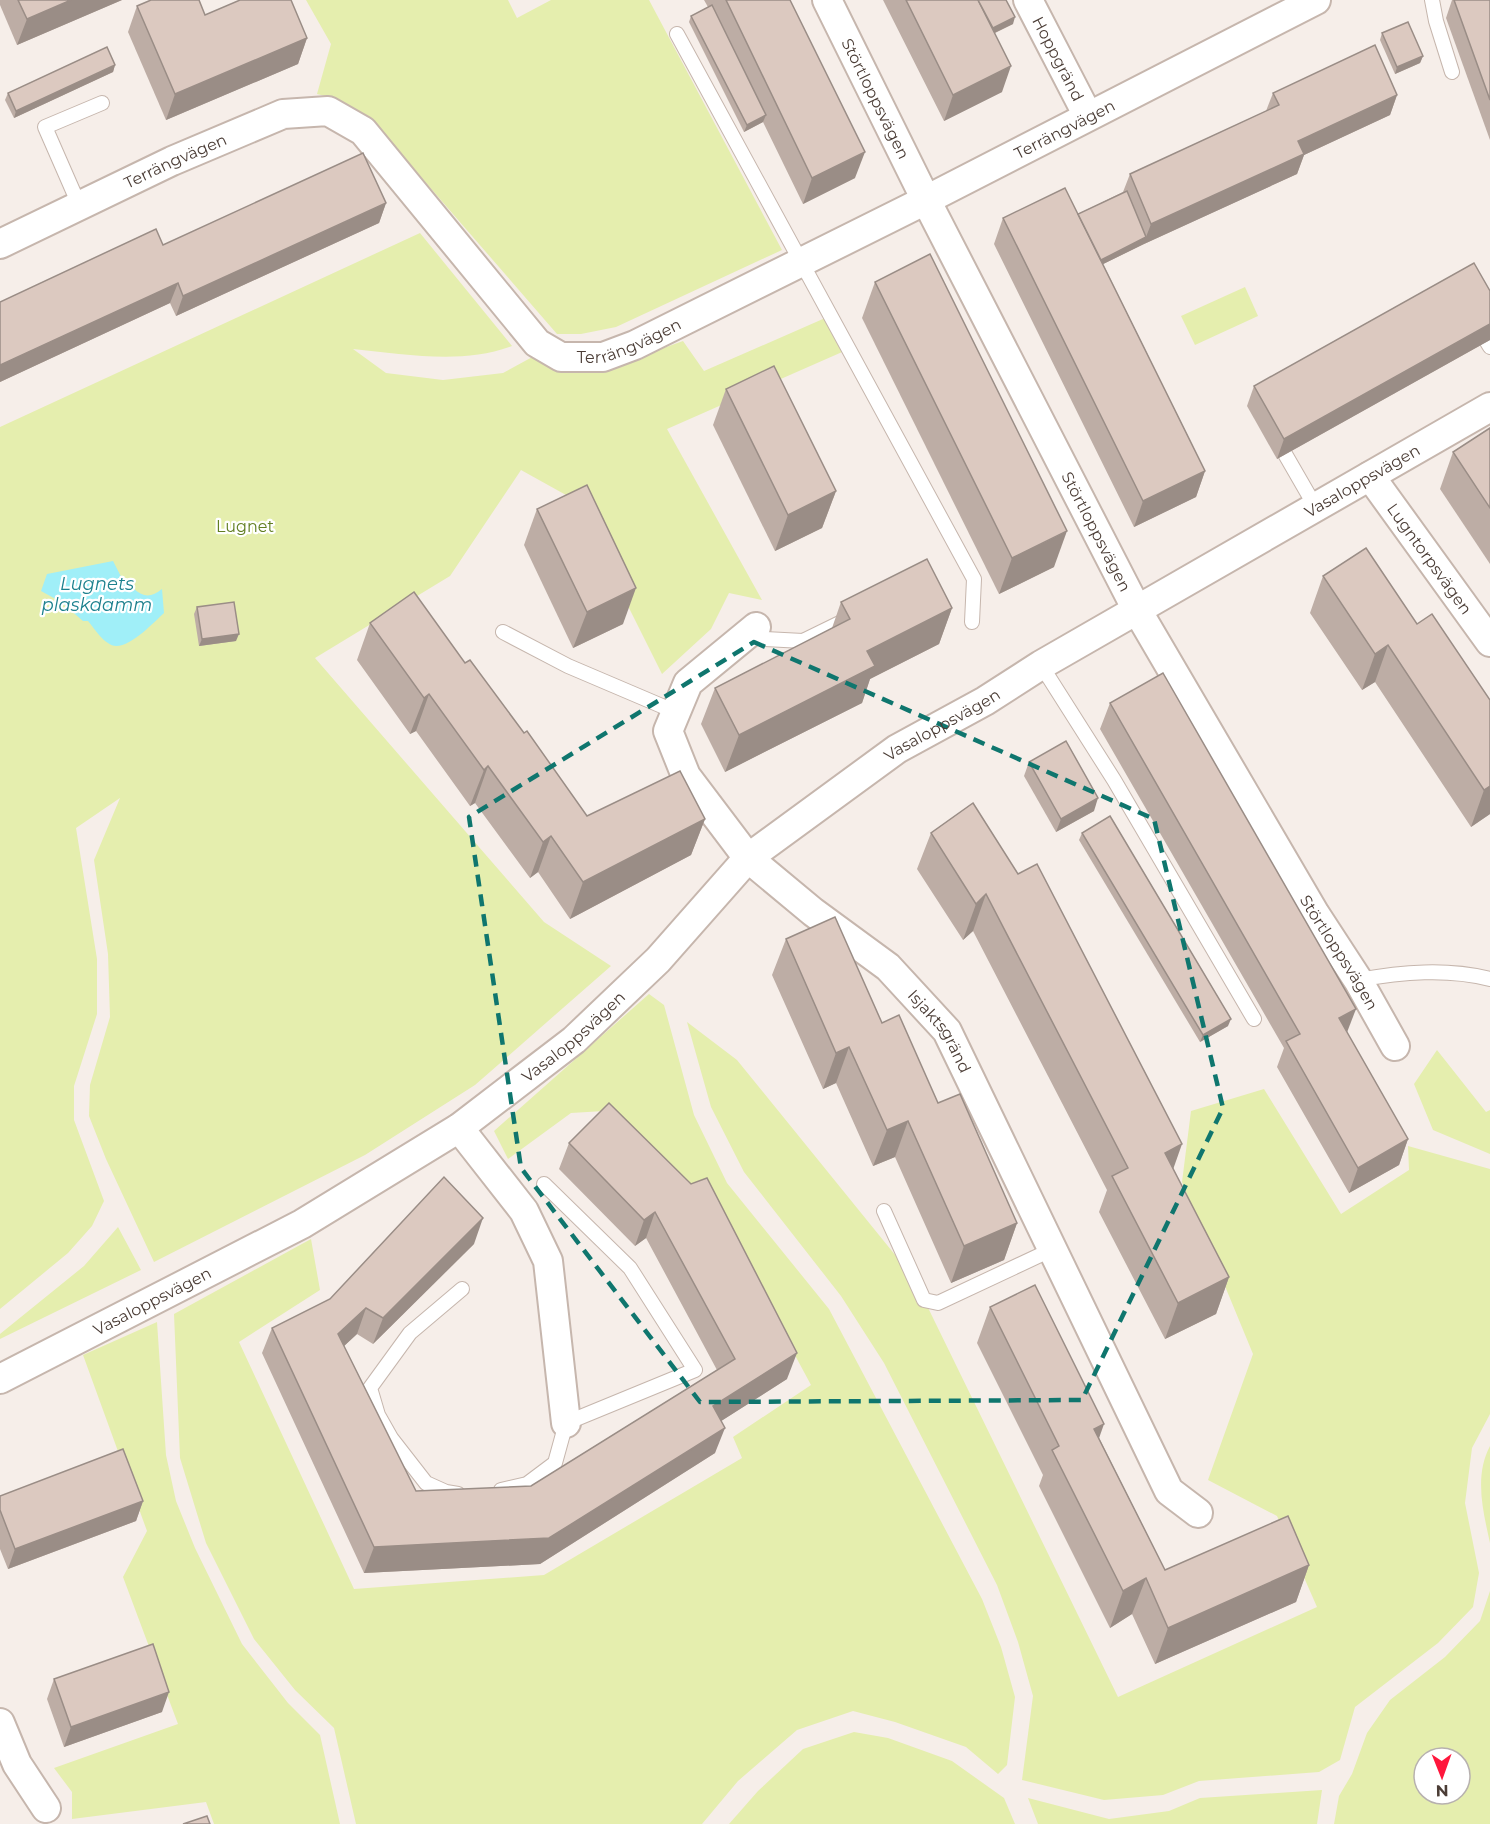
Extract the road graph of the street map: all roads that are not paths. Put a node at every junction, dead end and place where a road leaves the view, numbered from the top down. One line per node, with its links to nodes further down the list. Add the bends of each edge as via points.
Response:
1 (826, 0): 9 (street, Störtloppsvägen)
2 (1028, 0): 8 (street, Hoppgränd)
3 (1316, 0): 8 (street, Terrängvägen)
4 (1432, 0): 6 (lane)
5 (677, 34): 12 (lane)
6 (1452, 72)
7 (102, 103): 10 (lane, via 45,127)
8 (1088, 116): 9 (street, Terrängvägen)
9 (926, 200): 12 (street, Terrängvägen); 17 (street, Störtloppsvägen)
10 (80, 207): 11 (street, Terrängvägen); 12 (street, Terrängvägen, via 284,114 328,111 363,131 537,343 561,357 603,357 635,345)
11 (0, 244)
12 (802, 260): 19 (lane, via 974,579)
13 (1490, 407): 15 (street, Vasaloppsvägen)
14 (1286, 454): 16 (lane)
15 (1370, 476): 16 (street, Vasaloppsvägen); 22 (street, Lugntorpsvägen)
16 (1315, 506): 17 (street, Vasaloppsvägen)
17 (1137, 610): 23 (street, Vasaloppsvägen); 27 (street, Störtloppsvägen, via 1315,914)
18 (862, 612): 21 (lane, via 803,641)
19 (972, 622)
20 (503, 632): 24 (lane, via 568,666)
21 (761, 633): 24 (street, Isjaktsgränd, via 688,683)
22 (1490, 642)
23 (1041, 665): 25 (street, Vasaloppsvägen, via 897,749); 28 (lane, via 1114,780)
24 (676, 712): 25 (street, Isjaktsgränd, via 668,731 686,776)
25 (748, 858): 30 (street, Vasaloppsvägen, via 658,960 574,1040); 33 (street, Isjaktsgränd, via 888,967 947,1031)
26 (1490, 979): 27 (lane, via 1467,973 1400,972)
27 (1358, 980): 29 (street, Störtloppsvägen)
28 (1254, 1019)
29 (1395, 1046)
30 (459, 1128): 35 (street, Vasaloppsvägen, via 302,1224); 36 (street, via 524,1211 548,1261)
31 (544, 1184): 36 (lane, via 630,1268 695,1370)
32 (884, 1212): 33 (lane, via 924,1300 938,1303)
33 (1053, 1250): 37 (street, Isjaktsgränd, via 1169,1491)
34 (462, 1289): 36 (lane, via 410,1333 370,1388 391,1438 426,1484 465,1495 527,1484 555,1464)
35 (0, 1379)
36 (566, 1423)
37 (1197, 1513)
38 (0, 1723): 39 (street, via 16,1764)
39 (46, 1808)

